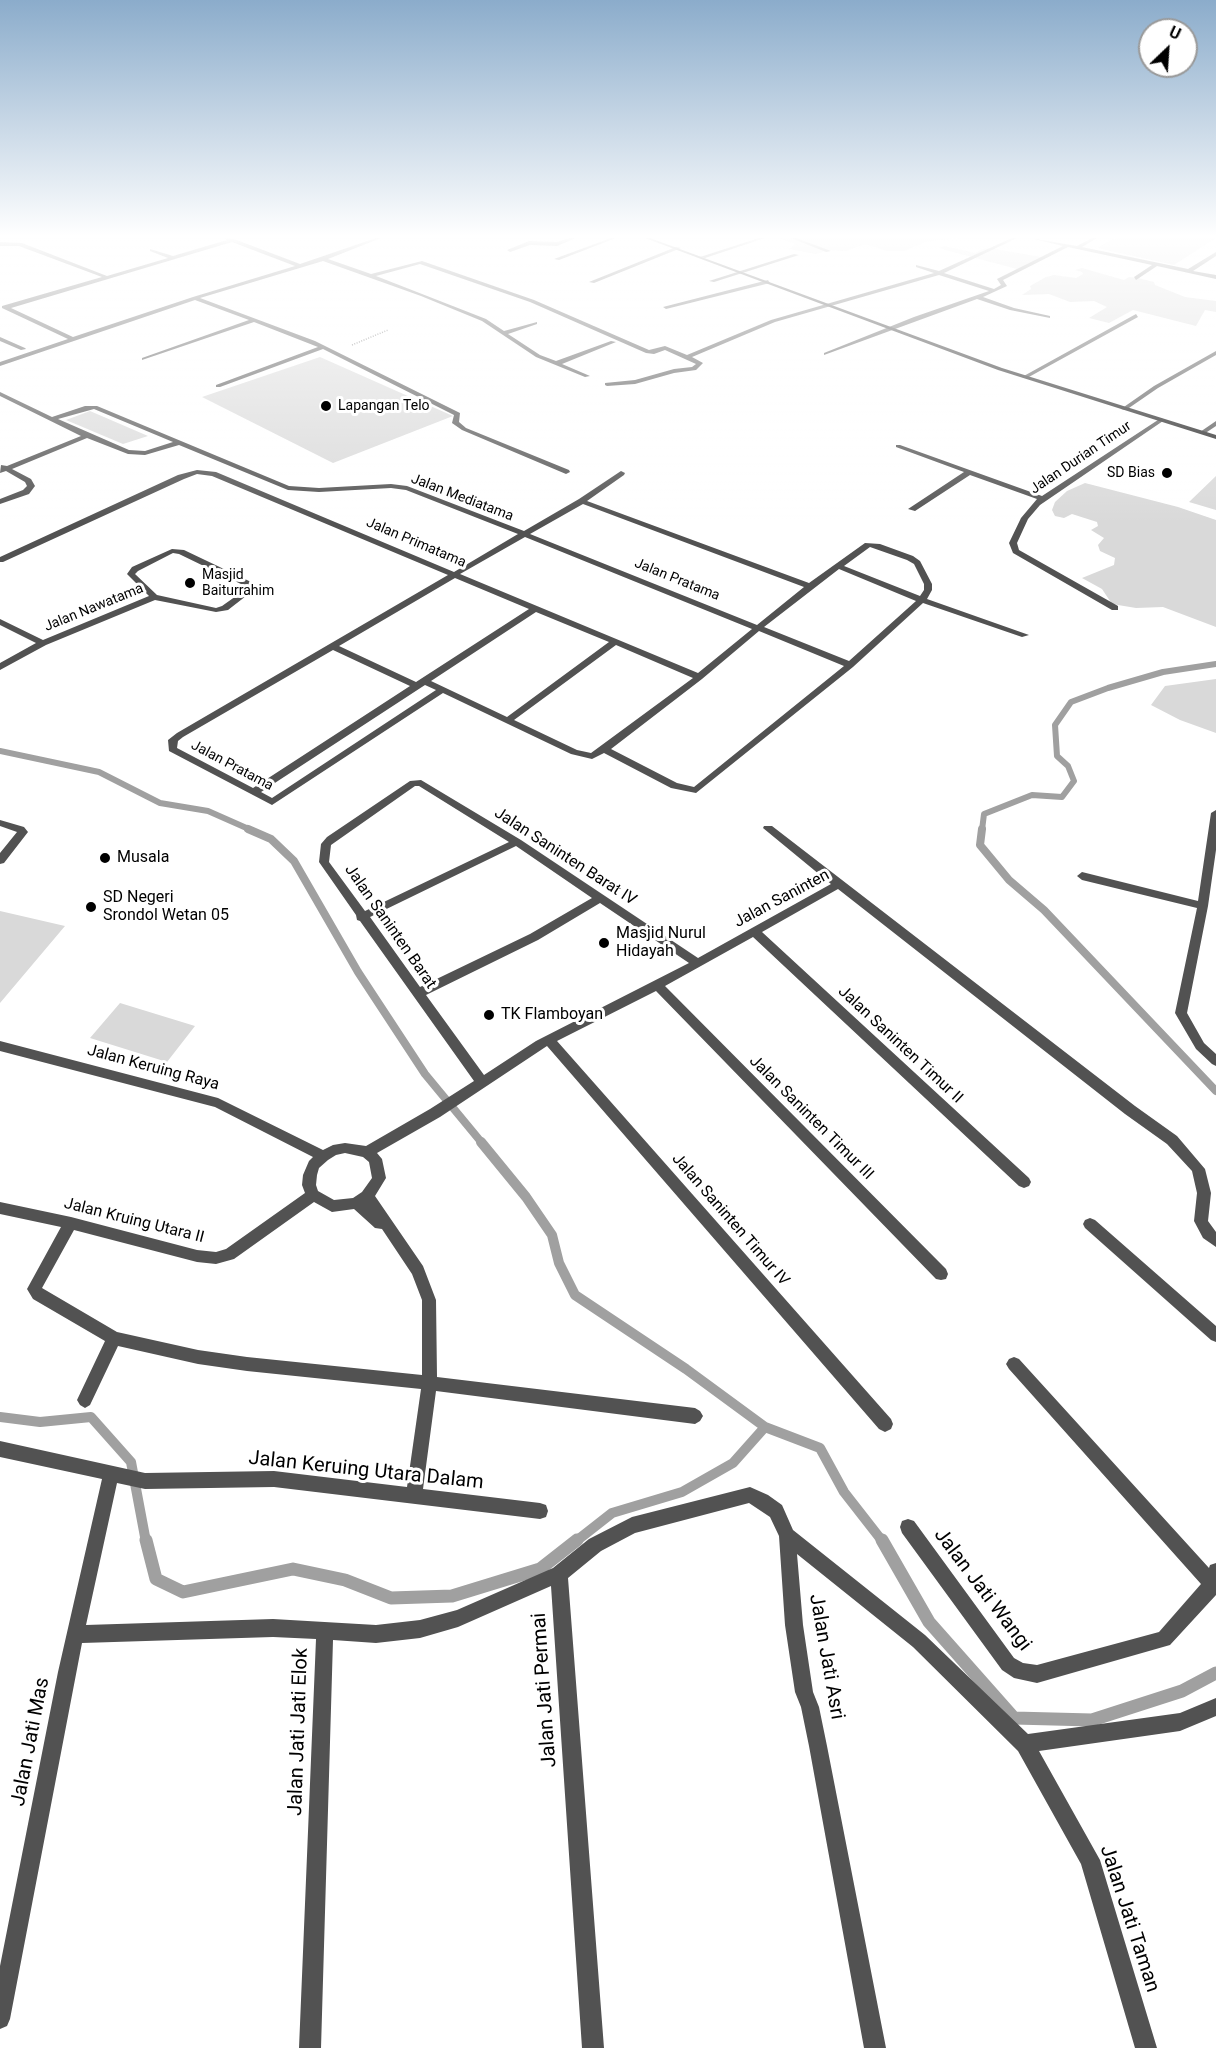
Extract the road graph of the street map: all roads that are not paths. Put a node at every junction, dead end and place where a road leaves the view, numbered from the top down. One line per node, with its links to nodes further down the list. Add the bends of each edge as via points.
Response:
1 (61, 334): 12 (street)
2 (88, 334): 12 (street)
3 (216, 334): 19 (street)
4 (289, 334): 14 (street)
5 (505, 334): 21 (street)
6 (606, 334): 18 (street, via 648,352 665,348)
7 (743, 334): 18 (street)
8 (880, 334): 17 (street)
9 (900, 334): 23 (main road)
10 (1104, 334): 23 (street)
11 (0, 339): 15 (street)
12 (72, 339): 20 (street)
13 (613, 342): 21 (street)
14 (323, 347): 25 (street); 37 (street, via 458,414 455,423 464,429)
15 (23, 349)
16 (1216, 353): 27 (street)
17 (826, 354)
18 (687, 357): 24 (street, via 700,364 694,369 674,370 635,382)
19 (144, 359)
20 (0, 364)
21 (555, 364): 22 (street)
22 (587, 376)
23 (1026, 377): 27 (main road)
24 (607, 384)
25 (218, 386)
26 (0, 394): 28 (street)
27 (1124, 409): 29 (main road)
28 (52, 419): 32 (street); 34 (street, Jalan Mediatama, via 95,407)
29 (1161, 420): 31 (main road); 40 (street, Jalan Durian Timur)
30 (1216, 423): 31 (street)
31 (1202, 433): 33 (main road)
32 (87, 436): 34 (street, via 132,453); 36 (street)
33 (1216, 437)
34 (177, 444): 44 (street, Jalan Mediatama, via 288,488 407,488)
35 (898, 446): 38 (street)
36 (2, 468): 42 (street, via 31,486 26,492)
37 (566, 472)
38 (969, 472): 40 (street); 43 (street)
39 (621, 473): 41 (street, Jalan Mediatama)
40 (1043, 499): 51 (street, Jalan Durian Timur, via 1025,518 1013,543 1016,551)
41 (582, 501): 44 (street, Jalan Mediatama); 48 (street)
42 (0, 502)
43 (912, 509)
44 (524, 534): 47 (street, Jalan Pratama); 54 (street, Jalan Pratama)
45 (0, 560): 47 (street, Jalan Primatama, via 181,477 204,472)
46 (837, 566): 48 (street); 50 (street); 50 (street, via 868,545 910,558 928,584)
47 (453, 573): 52 (street, Jalan Primatama); 58 (street, Jalan Pratama)
48 (810, 586): 54 (street)
49 (154, 597): 49 (street, Jalan Nawatama, via 131,574 175,551 249,584 251,589 216,610); 57 (street, Jalan Nawatama)
50 (922, 600): 55 (street); 59 (street)
51 (1114, 608)
52 (536, 609): 56 (street, Jalan Primatama); 62 (street)
53 (0, 622): 57 (street)
54 (758, 627): 59 (street, Jalan Pratama); 61 (street)
55 (1025, 635)
56 (615, 642): 61 (street); 64 (street)
57 (43, 643): 60 (street)
58 (332, 645): 62 (street); 67 (street, Jalan Pratama, via 173,740 172,749)
59 (850, 664): 65 (street, via 696,790 675,786)
60 (0, 667)
61 (699, 677): 65 (street)
62 (421, 684): 63 (street); 67 (street)
63 (442, 690): 64 (street); 67 (street, Jalan Pratama, via 272,802)
64 (507, 721): 65 (street, via 582,755 595,756)
65 (604, 749)
66 (413, 783): 72 (street, Jalan Saninten Barat IV, via 421,783); 78 (street, Jalan Saninten Barat, via 326,844 324,862)
67 (254, 792)
68 (1216, 813): 70 (street)
69 (0, 824): 73 (street, via 23,832)
70 (1215, 826): 77 (street)
71 (768, 828): 75 (street)
72 (517, 842): 76 (street, Jalan Saninten Barat IV); 78 (street)
73 (0, 860)
74 (1082, 876): 77 (street)
75 (839, 884): 79 (street, Jalan Saninten); 95 (street, Jalan Saninten, via 1172,1140 1198,1169 1204,1192 1201,1221)
76 (600, 898): 80 (street, Jalan Saninten Barat IV); 82 (street, via 534,937)
77 (1203, 906): 85 (street, via 1181,1013 1200,1046)
78 (361, 916): 82 (street, Jalan Saninten Barat)
79 (754, 932): 80 (street, Jalan Saninten); 89 (street, Jalan Saninten Timur II)
80 (699, 963): 81 (street, Jalan Saninten)
81 (657, 985): 83 (street, Jalan Saninten); 96 (street, Jalan Saninten Timur III)
82 (417, 994): 86 (street, Jalan Saninten Barat)
83 (549, 1040): 86 (street, Jalan Saninten); 103 (street, Jalan Saninten Timur IV)
84 (0, 1046): 88 (street, Jalan Keruing Raya, via 218,1103 282,1136)
85 (1216, 1061)
86 (482, 1082): 87 (street, Jalan Saninten, via 406,1129)
87 (371, 1156): 88 (street, via 357,1148 345,1148 333,1150); 91 (street, via 378,1168 378,1178)
88 (319, 1161): 90 (street, via 310,1175)
89 (1024, 1182)
90 (311, 1190): 91 (street, via 321,1202 332,1206); 93 (street, Jalan Kruing Utara II, via 229,1255 210,1258)
91 (361, 1200): 100 (street, via 418,1271 429,1300)
92 (0, 1208): 93 (street, Jalan Kruing Utara II)
93 (71, 1223): 98 (street, via 34,1289)
94 (1090, 1224): 97 (street)
95 (1216, 1241)
96 (941, 1274)
97 (1216, 1335)
98 (114, 1338): 100 (street, via 208,1358); 101 (street)
99 (1014, 1364): 111 (street, Jalan Jati Wangi)
100 (430, 1383): 102 (street); 106 (street)
101 (85, 1400)
102 (695, 1416)
103 (885, 1424)
104 (0, 1449): 105 (street, Jalan Keruing Utara Dalam)
105 (113, 1475): 106 (street, Jalan Keruing Utara Dalam, via 145,1481 274,1479); 113 (street, Jalan Jati Mas)
106 (414, 1496): 107 (street, Jalan Keruing Utara Dalam)
107 (540, 1511)
108 (908, 1527): 111 (street, Jalan Jati Wangi, via 1008,1664 1020,1672 1037,1674 1164,1639)
109 (787, 1536): 110 (street, Jalan Jati Asri, via 776,1511 750,1496 632,1525 595,1545); 115 (street, Jalan Jati Taman, via 919,1641); 119 (street, Jalan Jati Asri, via 804,1692 818,1746)
110 (559, 1574): 112 (street, Jalan Jati Permai, via 458,1618 420,1629 376,1634); 118 (street, Jalan Jati Permai)
111 (1215, 1581)
112 (325, 1631): 113 (street, Jalan Jati Jati Elok, via 273,1628); 117 (street, Jalan Jati Jati Elok)
113 (76, 1634): 116 (street, Jalan Jati Mas)
114 (1216, 1707): 115 (street, via 1180,1722)
115 (1025, 1744): 120 (street, Jalan Jati Taman, via 1090,1860)
116 (0, 2019)
117 (310, 2048)
118 (593, 2048)
119 (875, 2048)
120 (1146, 2048)

